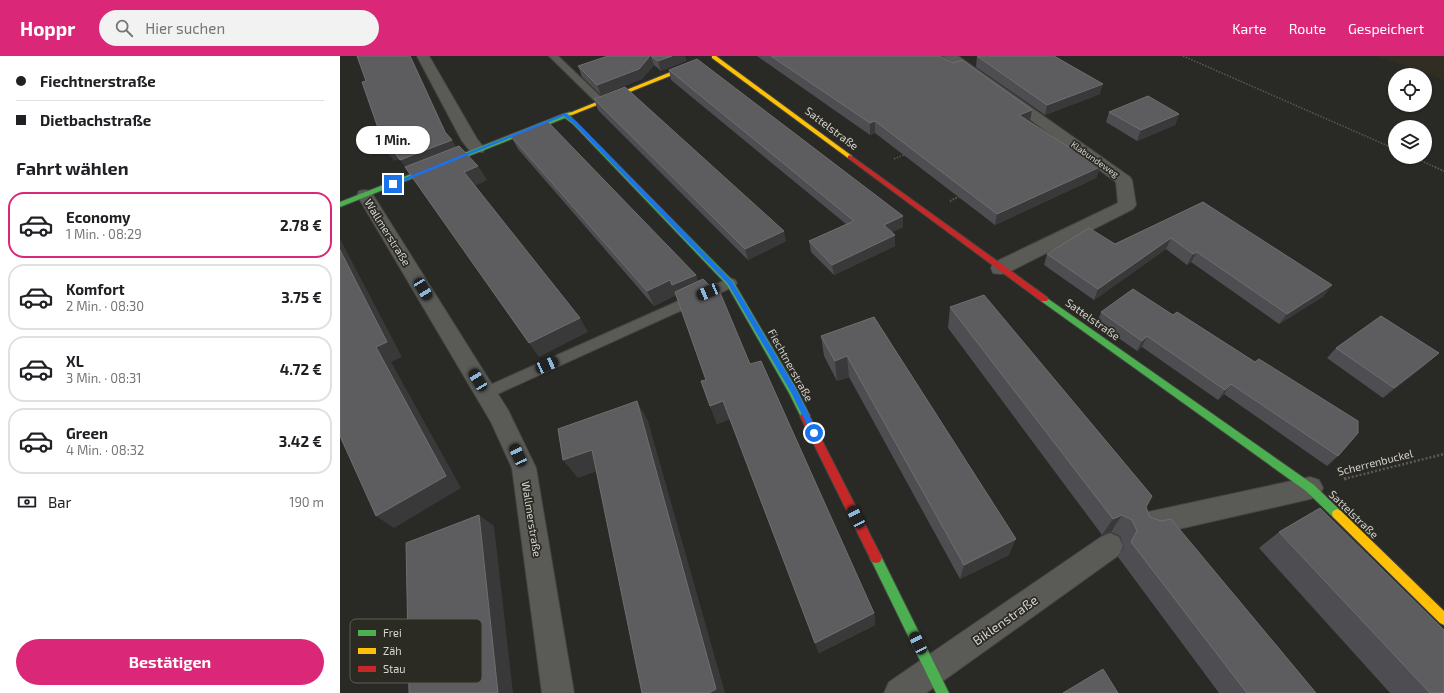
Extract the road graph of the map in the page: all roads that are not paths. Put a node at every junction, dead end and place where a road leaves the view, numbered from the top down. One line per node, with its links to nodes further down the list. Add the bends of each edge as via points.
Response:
1 (423, 56): 7 (street)
2 (553, 56): 5 (lane)
3 (949, 56): 10 (street, Klabundeweg, via 1124,180 1127,205)
4 (715, 57): 5 (street); 10 (street, Sattelstraße)
5 (600, 101): 6 (street)
6 (565, 115): 7 (street); 11 (street, Fiechtnerstraße)
7 (477, 150): 8 (street)
8 (365, 195): 9 (street); 12 (street, Wallmerstraße)
9 (340, 205)
10 (1000, 268): 13 (street, Sattelstraße)
11 (730, 283): 12 (lane); 17 (street, Fiechtnerstraße, via 793,391)
12 (486, 393): 18 (street, Wallmerstraße, via 524,468)
13 (1310, 488): 14 (street); 16 (street, Sattelstraße)
14 (1148, 524)
15 (1110, 546): 17 (street, Biklenstraße)
16 (1444, 619)
17 (938, 682): 19 (street, Biklenstraße)
18 (558, 693)
19 (900, 693)

